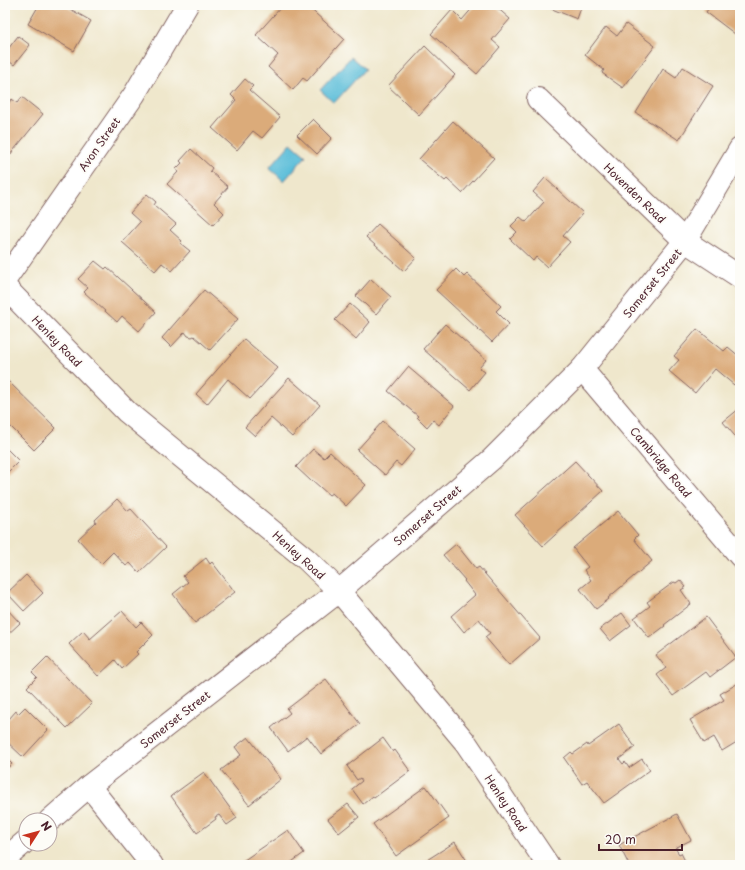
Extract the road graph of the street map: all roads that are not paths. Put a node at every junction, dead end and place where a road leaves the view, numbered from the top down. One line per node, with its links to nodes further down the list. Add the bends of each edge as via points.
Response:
1 (187, 5): 6 (street, Avon Street, via 134,95)
2 (538, 99): 4 (street, Hovenden Road)
3 (740, 150): 4 (street, Somerset Street)
4 (685, 241): 5 (street, Hovenden Road); 8 (street, Somerset Street)
5 (740, 277)
6 (5, 280)
7 (5, 287): 10 (street, Henley Road, via 127,412 306,559)
8 (582, 369): 9 (street, Cambridge Road); 10 (street, Somerset Street, via 492,459)
9 (740, 556)
10 (339, 591): 11 (street, Somerset Street); 16 (street, Henley Road, via 466,743)
11 (89, 786): 12 (street, Somerset Street); 15 (street)
12 (58, 813)
13 (18, 848): 14 (street)
14 (5, 859)
15 (152, 865)
16 (548, 865)

